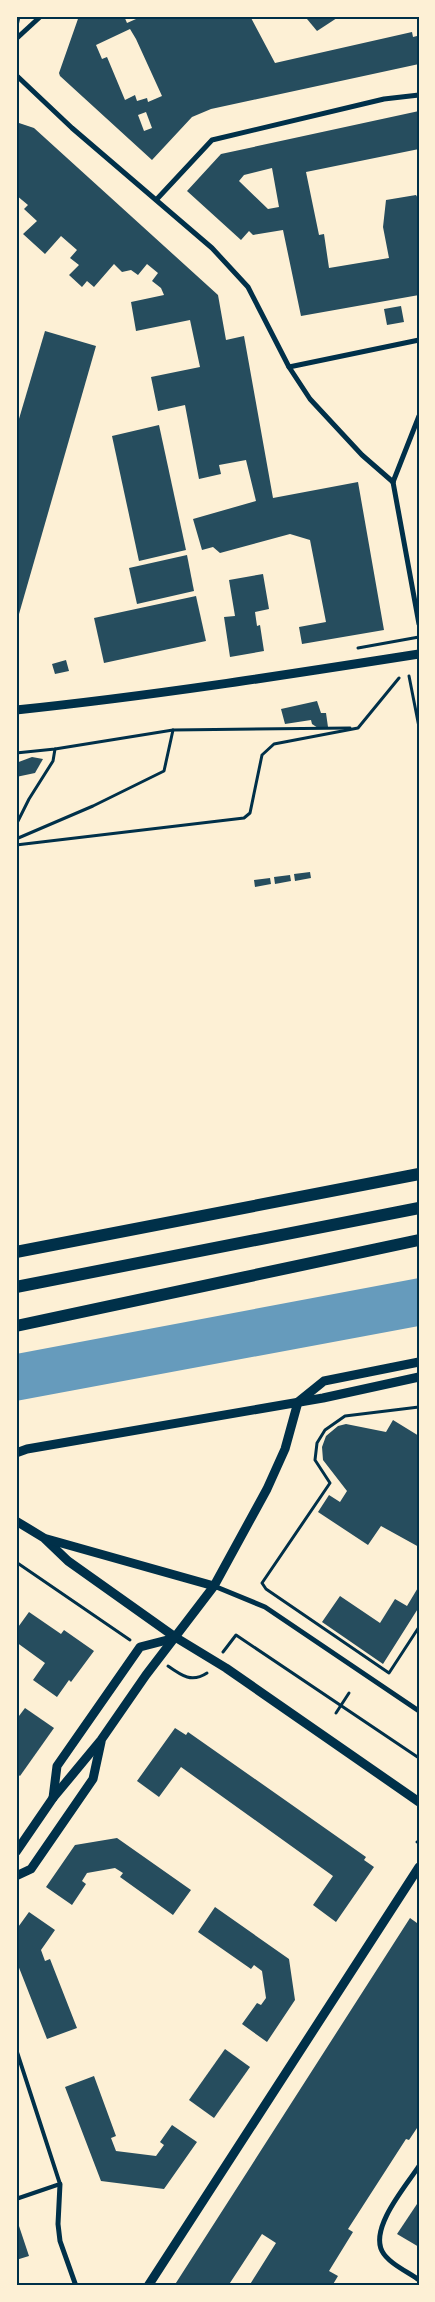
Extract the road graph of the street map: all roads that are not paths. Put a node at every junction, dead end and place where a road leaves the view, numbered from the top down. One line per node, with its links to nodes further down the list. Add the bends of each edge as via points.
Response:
1 (18, 16): 3 (street)
2 (41, 16): 4 (street)
3 (16, 26)
4 (16, 39)
5 (16, 75): 7 (street, via 72,128)
6 (419, 95): 7 (street, via 384,99 212,140)
7 (157, 199): 9 (street, via 212,248 248,287)
8 (419, 340): 9 (street)
9 (289, 367): 11 (street, via 310,399 362,455)
10 (419, 416): 11 (street)
11 (393, 482): 12 (street)
12 (419, 624)
13 (419, 654): 14 (street, via 219,685)
14 (16, 710)
15 (419, 1174): 18 (main road)
16 (419, 1208): 19 (main road)
17 (419, 1240): 20 (main road)
18 (16, 1252)
19 (16, 1287)
20 (16, 1326)
21 (419, 1362): 23 (street, via 324,1381)
22 (419, 1377): 23 (street)
23 (298, 1402): 24 (street); 27 (street, via 285,1449 267,1490)
24 (16, 1453)
25 (16, 1521): 26 (street)
26 (44, 1538): 27 (street); 28 (street, via 68,1561)
27 (214, 1586): 28 (street); 29 (street, via 265,1607)
28 (175, 1638): 30 (street); 31 (street, via 140,1647 57,1766); 32 (street, via 226,1668)
29 (419, 1711)
30 (101, 1740): 31 (street); 35 (street, via 93,1779 31,1869)
31 (53, 1798): 33 (street)
32 (419, 1802)
33 (16, 1852)
34 (419, 1867): 42 (street)
35 (16, 1876)
36 (16, 2049): 38 (lane)
37 (419, 2166): 40 (street, via 379,2234 382,2251)
38 (60, 2184): 39 (lane); 41 (street, via 60,2241)
39 (16, 2198)
40 (419, 2280)
41 (76, 2286)
42 (148, 2286)

